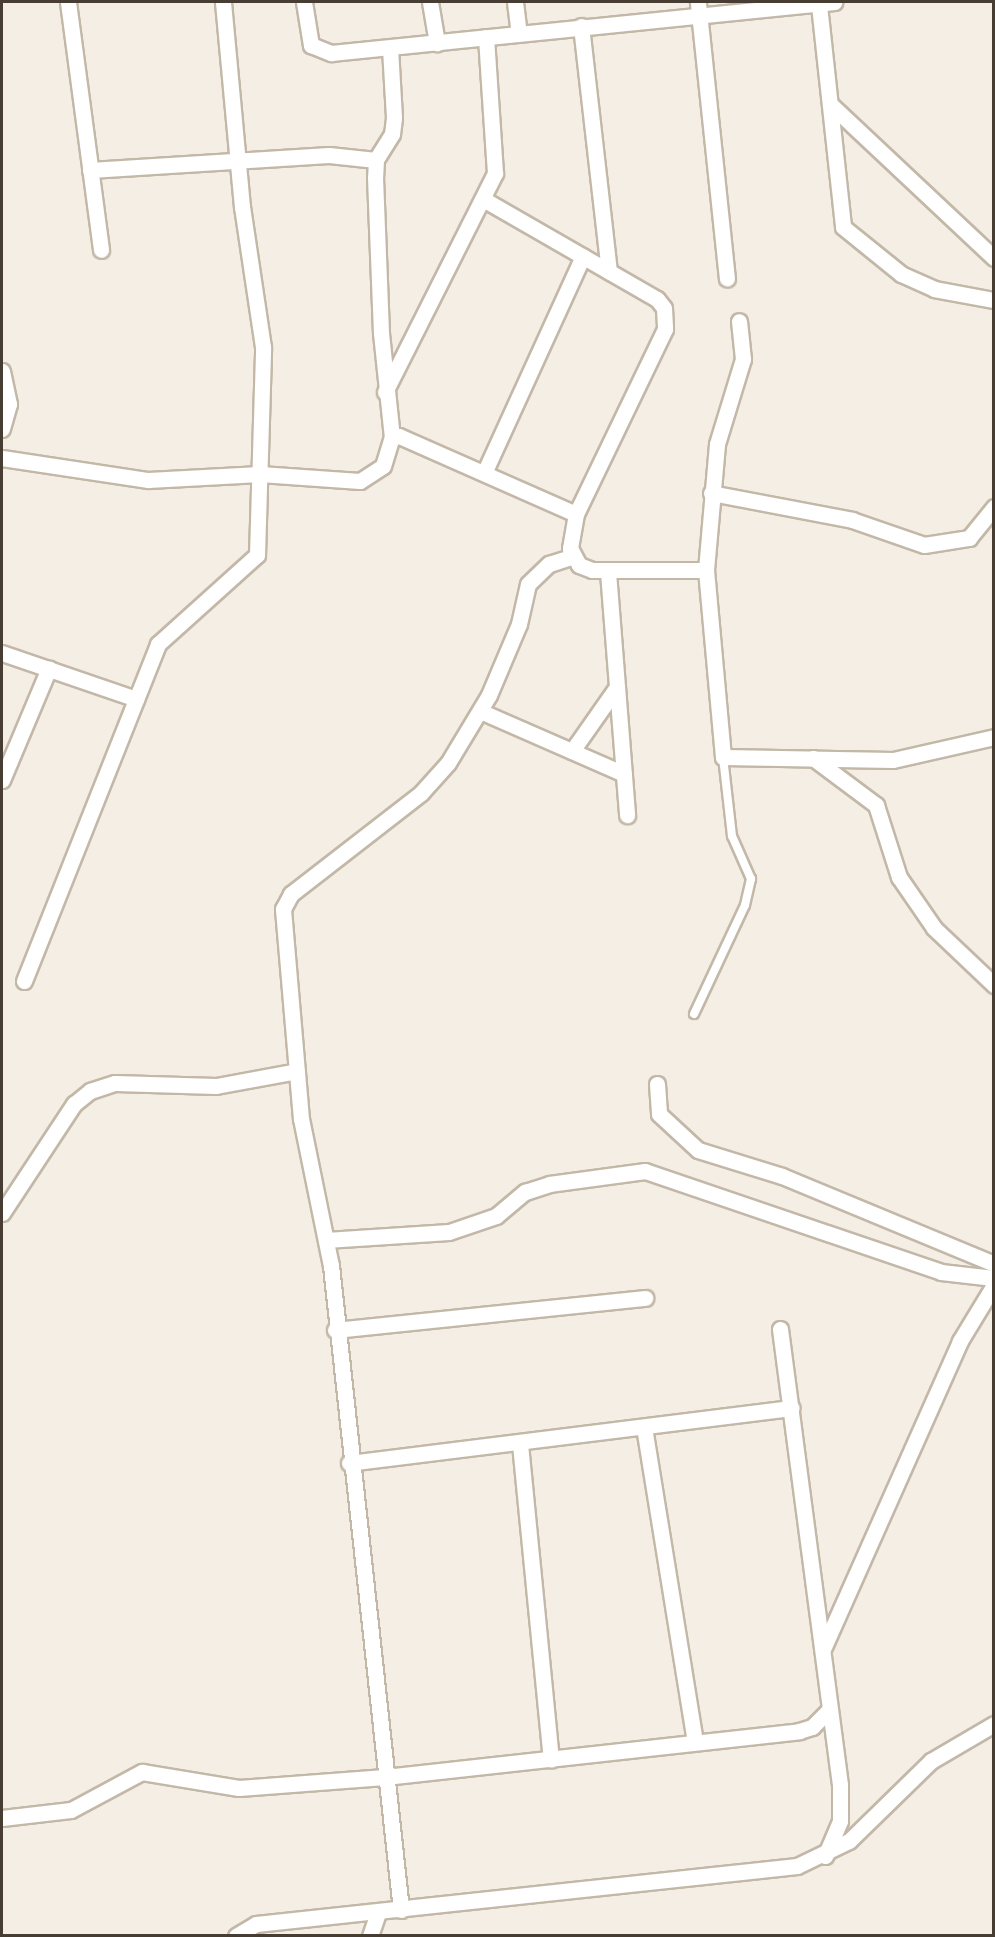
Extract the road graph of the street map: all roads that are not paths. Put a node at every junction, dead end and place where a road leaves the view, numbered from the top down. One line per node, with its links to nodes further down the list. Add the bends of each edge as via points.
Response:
1 (68, 2): 16 (street)
2 (223, 2): 15 (street)
3 (304, 2): 12 (street, via 307,34 319,50)
4 (430, 2): 11 (street)
5 (515, 2): 9 (street)
6 (826, 3): 7 (street); 13 (street)
7 (698, 7): 8 (street); 22 (street)
8 (581, 26): 9 (street); 21 (street)
9 (519, 33): 10 (street)
10 (486, 37): 11 (street); 17 (street, via 497,150 495,173)
11 (437, 43): 12 (street)
12 (390, 48): 14 (street, via 394,118 392,134)
13 (830, 104): 20 (street); 23 (street, via 843,227 901,274 934,289)
14 (376, 160): 15 (street, via 329,155); 26 (street)
15 (238, 161): 16 (street); 31 (street, via 263,347)
16 (90, 170): 18 (street)
17 (483, 198): 19 (street); 26 (street)
18 (101, 250)
19 (583, 255): 21 (street); 30 (street)
20 (993, 258)
21 (609, 271): 34 (street, via 657,299 668,318)
22 (727, 278)
23 (993, 300)
24 (739, 321): 32 (street, via 743,359 717,444)
25 (2, 371): 27 (street, via 9,404)
26 (385, 392): 28 (street)
27 (2, 429)
28 (392, 436): 30 (street, via 423,442); 31 (street, via 382,466 371,478 342,482)
29 (2, 458): 31 (street, via 148,480)
30 (485, 471): 34 (street)
31 (260, 474): 41 (street, via 257,555 158,644)
32 (711, 493): 33 (street, via 852,520 924,545 969,538); 36 (street)
33 (993, 507)
34 (576, 514): 35 (street)
35 (573, 556): 37 (street, via 579,565); 42 (street, via 549,564 528,584 519,624)
36 (706, 570): 37 (street); 45 (street)
37 (608, 572): 40 (street)
38 (2, 653): 39 (street)
39 (49, 668): 41 (street); 48 (street)
40 (617, 687): 44 (street); 47 (street)
41 (136, 699): 50 (street)
42 (480, 711): 44 (street); 53 (street, via 448,762 421,793 286,902)
43 (993, 737): 46 (street, via 893,760)
44 (572, 751): 47 (street)
45 (723, 757): 46 (street); 52 (lane, via 732,836 751,879 745,905)
46 (813, 758): 51 (street, via 876,805 899,877 934,928)
47 (624, 774): 49 (street)
48 (2, 780)
49 (627, 815)
50 (24, 981)
51 (993, 985)
52 (694, 1014)
53 (297, 1071): 55 (street, via 216,1086 115,1083 90,1091 74,1104); 56 (street, via 307,1158)
54 (657, 1084): 57 (street, via 659,1114 698,1150 782,1176 934,1244)
55 (2, 1214)
56 (326, 1240): 58 (street, via 448,1232 496,1216 525,1192 549,1184 645,1171 930,1269); 62 (street)
57 (993, 1264)
58 (993, 1278)
59 (993, 1285): 67 (street, via 960,1341)
60 (645, 1298): 62 (street)
61 (780, 1329): 63 (street)
62 (335, 1330): 66 (street)
63 (792, 1408): 64 (street); 67 (street)
64 (644, 1427): 65 (street); 70 (street)
65 (520, 1444): 66 (street); 71 (street)
66 (350, 1463): 72 (street)
67 (822, 1653): 68 (street)
68 (829, 1710): 70 (street, via 812,1727 800,1731); 74 (street, via 842,1804)
69 (993, 1724): 74 (street, via 931,1761 849,1841)
70 (695, 1742): 71 (street)
71 (551, 1759): 72 (street)
72 (385, 1777): 73 (street, via 239,1788 142,1772 71,1810); 75 (street)
73 (2, 1818)
74 (825, 1856): 75 (street, via 798,1866)
75 (401, 1910): 76 (street)
76 (378, 1913): 77 (street, via 256,1924); 78 (street)
77 (236, 1935)
78 (370, 1935)

